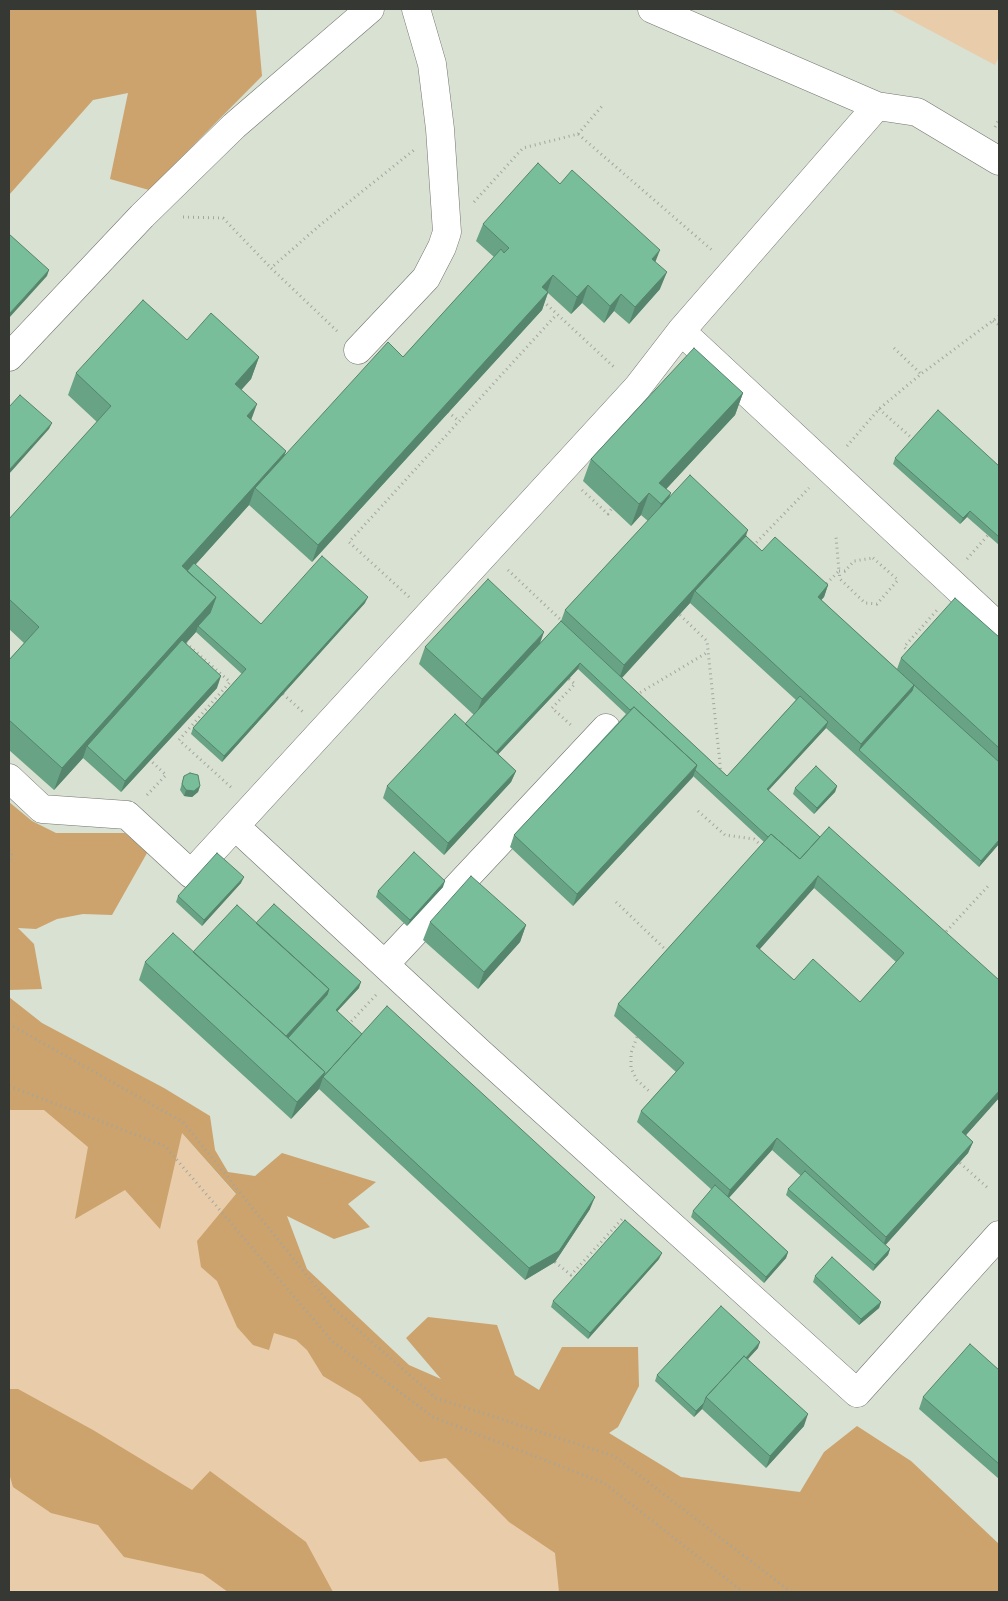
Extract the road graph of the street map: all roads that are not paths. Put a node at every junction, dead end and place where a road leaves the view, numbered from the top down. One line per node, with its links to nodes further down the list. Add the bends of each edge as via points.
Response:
1 (370, 9): 8 (lane, via 234,126 142,216)
2 (416, 9): 7 (lane, via 432,64 447,232 426,278)
3 (652, 9): 4 (lane)
4 (877, 106): 5 (lane, via 916,112); 6 (lane)
5 (999, 161)
6 (681, 331): 9 (lane); 12 (lane, via 637,388)
7 (358, 350)
8 (9, 356)
9 (999, 627)
10 (598, 736): 13 (lane)
11 (9, 778): 12 (lane, via 42,808 128,816 191,874)
12 (235, 826): 13 (lane)
13 (390, 969): 14 (lane, via 857,1393)
14 (999, 1236)

